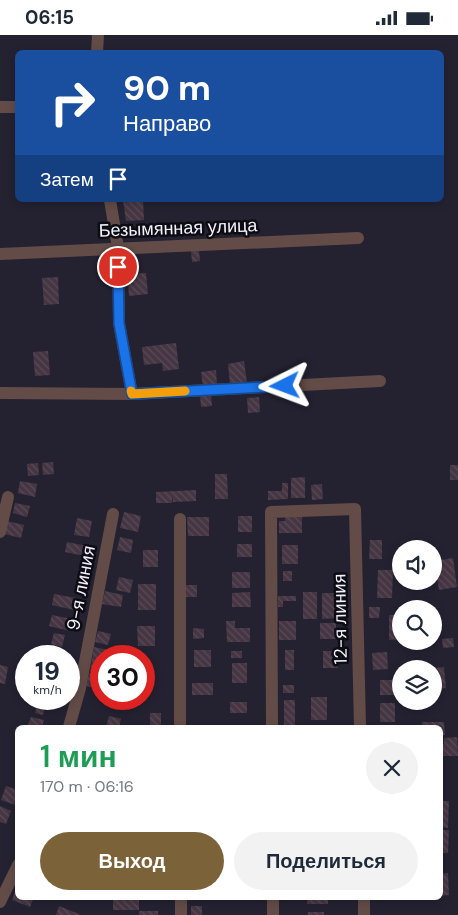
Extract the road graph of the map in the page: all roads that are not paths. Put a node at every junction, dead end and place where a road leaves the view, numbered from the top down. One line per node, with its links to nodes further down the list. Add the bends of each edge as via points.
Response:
1 (98, 35): 2 (street)
2 (97, 50)
3 (0, 107): 4 (street)
4 (15, 107)
5 (110, 202): 7 (street)
6 (358, 238): 7 (street, Безымянная улица)
7 (118, 248): 8 (street, Безымянная улица); 11 (street, via 119,323)
8 (0, 253)
9 (380, 381): 11 (street)
10 (0, 393): 11 (street)
11 (132, 394)
12 (8, 497): 15 (street)
13 (113, 514): 16 (street, 9-я линия, via 80,688)
14 (180, 519): 17 (street)
15 (0, 532)
16 (70, 725)
17 (180, 725)
18 (272, 725): 19 (street, 12-я линия, via 271,512 355,509)
19 (360, 725)
20 (15, 871): 24 (street)
21 (181, 900): 25 (street)
22 (273, 900): 26 (street)
23 (364, 900): 27 (street)
24 (0, 902)
25 (181, 915)
26 (273, 915)
27 (364, 915)

